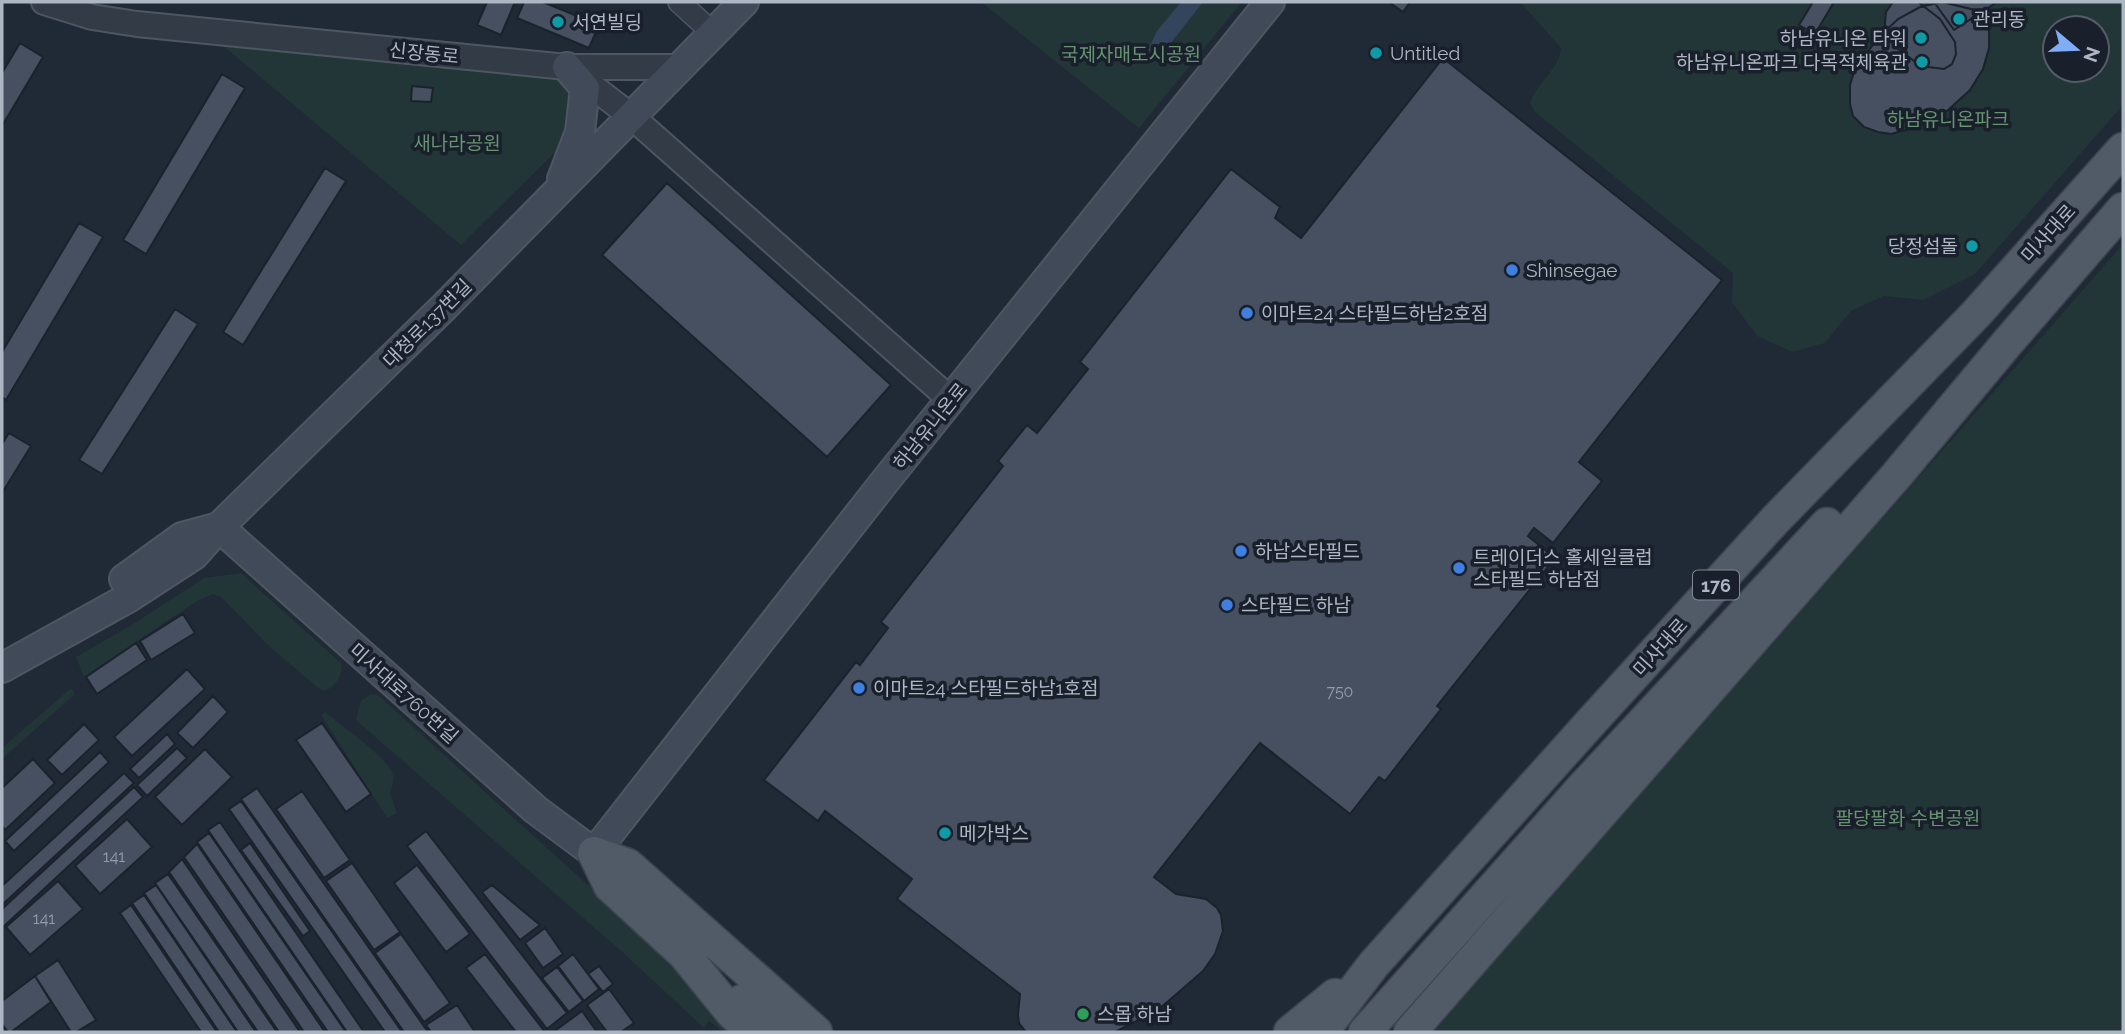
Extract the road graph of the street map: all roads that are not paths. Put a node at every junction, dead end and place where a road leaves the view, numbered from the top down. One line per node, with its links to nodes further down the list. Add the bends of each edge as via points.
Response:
1 (44, 2): 6 (street, 신장동로, via 92,17 137,24)
2 (679, 2): 5 (street)
3 (744, 2): 5 (main road)
4 (1270, 2): 13 (main road, 하남유니온로)
5 (713, 33): 7 (main road)
6 (567, 67): 7 (street, 신장동로); 8 (street); 10 (main road, via 585,88 580,132)
7 (680, 67): 8 (main road)
8 (631, 116): 10 (main road, 대청로137번길); 13 (street)
9 (2123, 149): 19 (main road, 미사대로 / 176, via 1976,314 1776,519)
10 (556, 193): 14 (main road, 대청로137번길)
11 (2123, 209): 12 (main road)
12 (2008, 342): 25 (main road, via 1931,411 1583,787); 26 (main road)
13 (951, 400): 17 (main road, 하남유니온로)
14 (219, 527): 15 (main road, 대청로137번길, via 182,537 95,597); 16 (main road, 대청로137번길, via 194,555 128,598); 17 (main road, 미사대로760번길, via 536,810)
15 (2, 648)
16 (2, 668)
17 (594, 853): 18 (main road, via 610,886); 22 (main road, via 628,865)
18 (684, 954): 20 (main road); 21 (main road)
19 (1374, 964): 23 (main road); 24 (main road, 미사대로 / 176)
20 (753, 1032)
21 (779, 1032)
22 (816, 1032)
23 (1290, 1032)
24 (1322, 1032)
25 (1365, 1032)
26 (1410, 1032)

